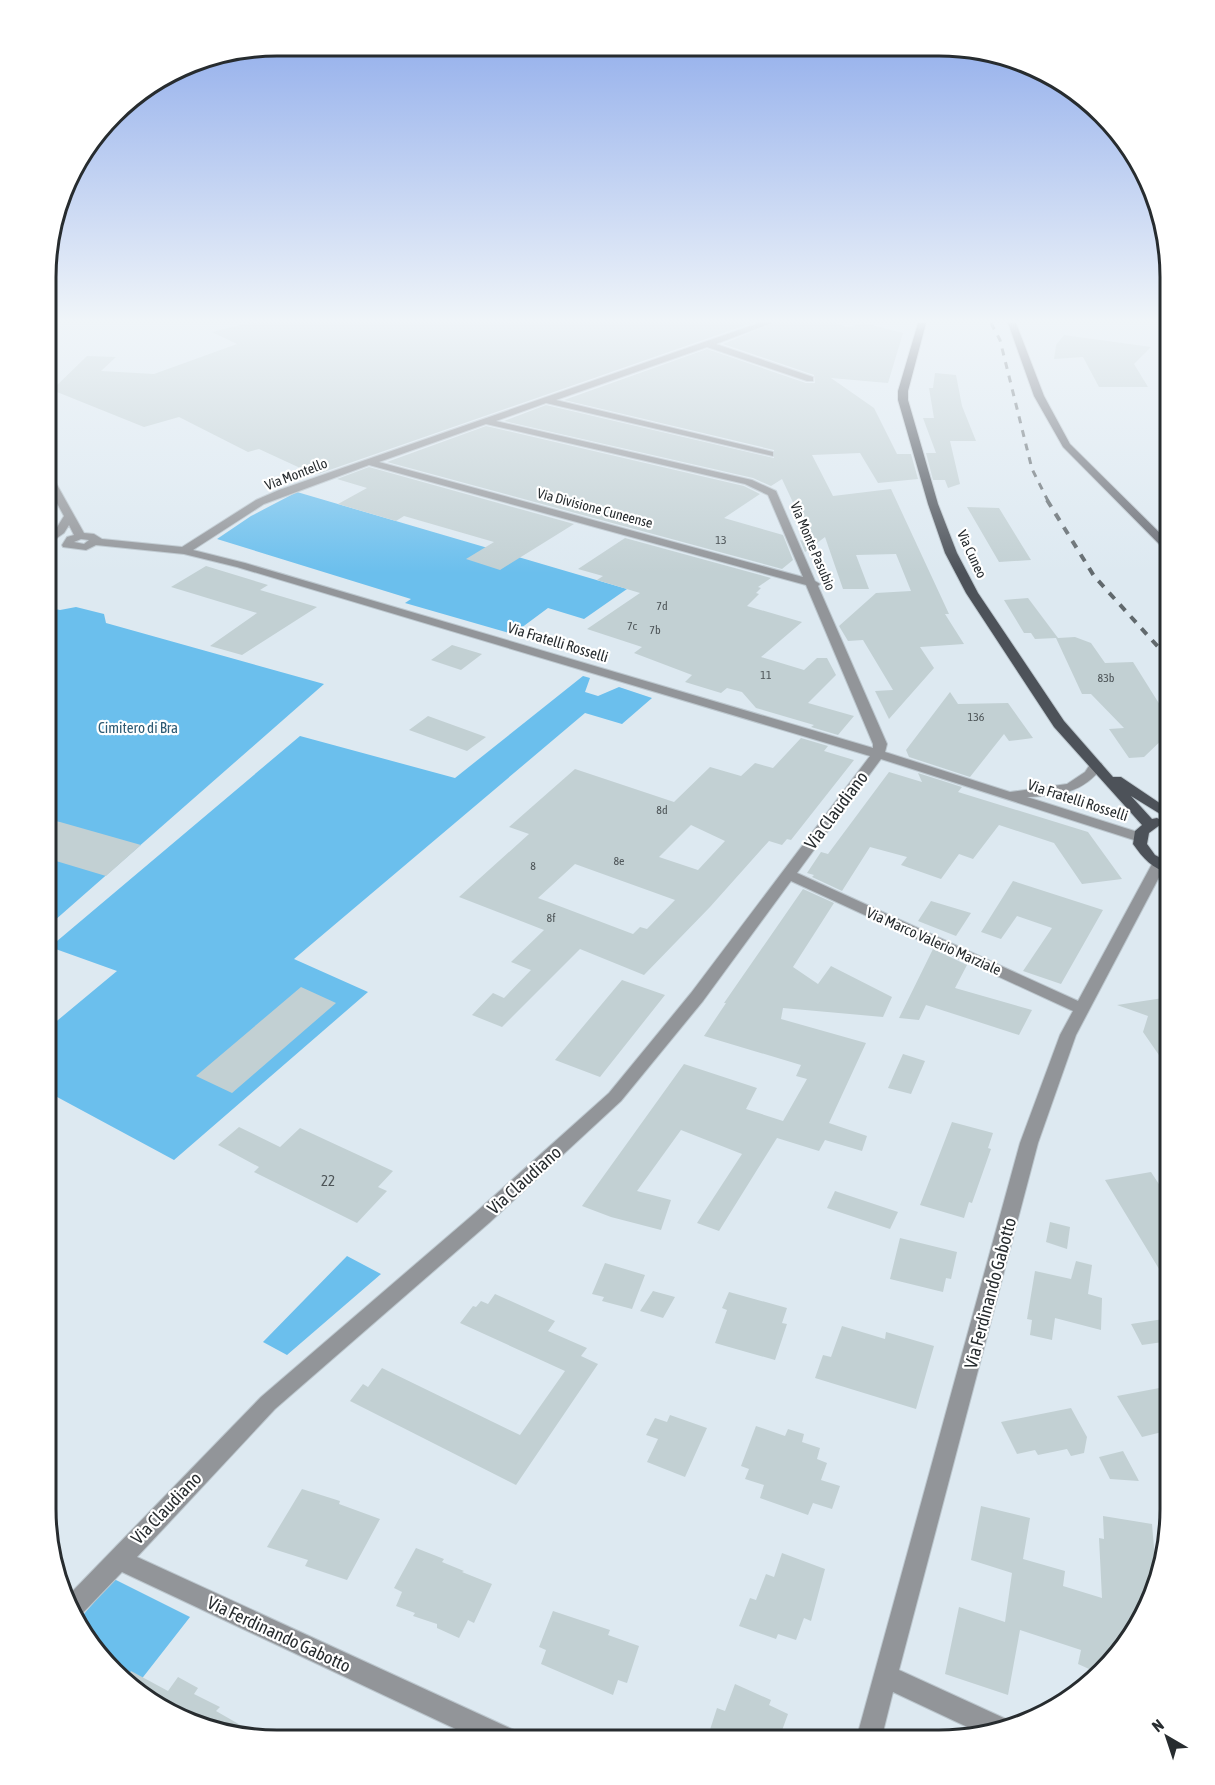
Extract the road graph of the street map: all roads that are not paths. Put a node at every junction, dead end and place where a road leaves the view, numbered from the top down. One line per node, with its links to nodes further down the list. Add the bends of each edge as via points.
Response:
1 (527, 406): 5 (street, Via Montello)
2 (571, 406): 6 (street)
3 (905, 406): 19 (main road, Via Cuneo, via 927,487 951,553 1002,642 1059,724)
4 (1045, 406): 12 (main road, via 1066,445)
5 (485, 421): 7 (street, Via Montello); 17 (street, Via Monte Pasubio, via 764,487 777,499)
6 (770, 454)
7 (368, 462): 16 (street, Via Montello, via 260,502); 17 (street, Via Divisione Cuneense)
8 (56, 492): 9 (street)
9 (69, 516): 10 (street); 11 (street)
10 (56, 534)
11 (80, 536): 13 (street, via 94,537); 14 (street, via 71,538)
12 (1160, 539)
13 (96, 542): 14 (street, via 81,548); 16 (street, Via Fratelli Rosselli)
14 (67, 545): 15 (street)
15 (56, 548)
16 (184, 551): 18 (street, Via Fratelli Rosselli)
17 (814, 584): 18 (street, Via Monte Pasubio, via 880,744)
18 (878, 754): 20 (street, Via Fratelli Rosselli); 26 (street, Via Claudiano)
19 (1096, 766): 20 (street, Via Fratelli Rosselli, via 1084,782 1065,789); 21 (main road, Via Cuneo); 23 (main road, Via Cuneo)
20 (1007, 793): 24 (street, Via Fratelli Rosselli)
21 (1160, 811)
22 (1160, 821): 23 (main road)
23 (1149, 825): 24 (main road)
24 (1139, 837): 25 (main road, via 1144,851)
25 (1160, 863)
26 (788, 874): 28 (street, Via Marco Valerio Marziale); 29 (street, Via Claudiano, via 697,997 615,1097 268,1403)
27 (1160, 875): 28 (street, Via Ferdinando Gabotto)
28 (1080, 1008): 31 (street, Via Ferdinando Gabotto, via 1029,1143)
29 (117, 1559): 30 (street); 33 (street, Via Ferdinando Gabotto)
30 (77, 1603)
31 (886, 1676): 32 (street); 34 (street, Via Ferdinando Gabotto)
32 (988, 1724)
33 (486, 1730)
34 (871, 1730)

